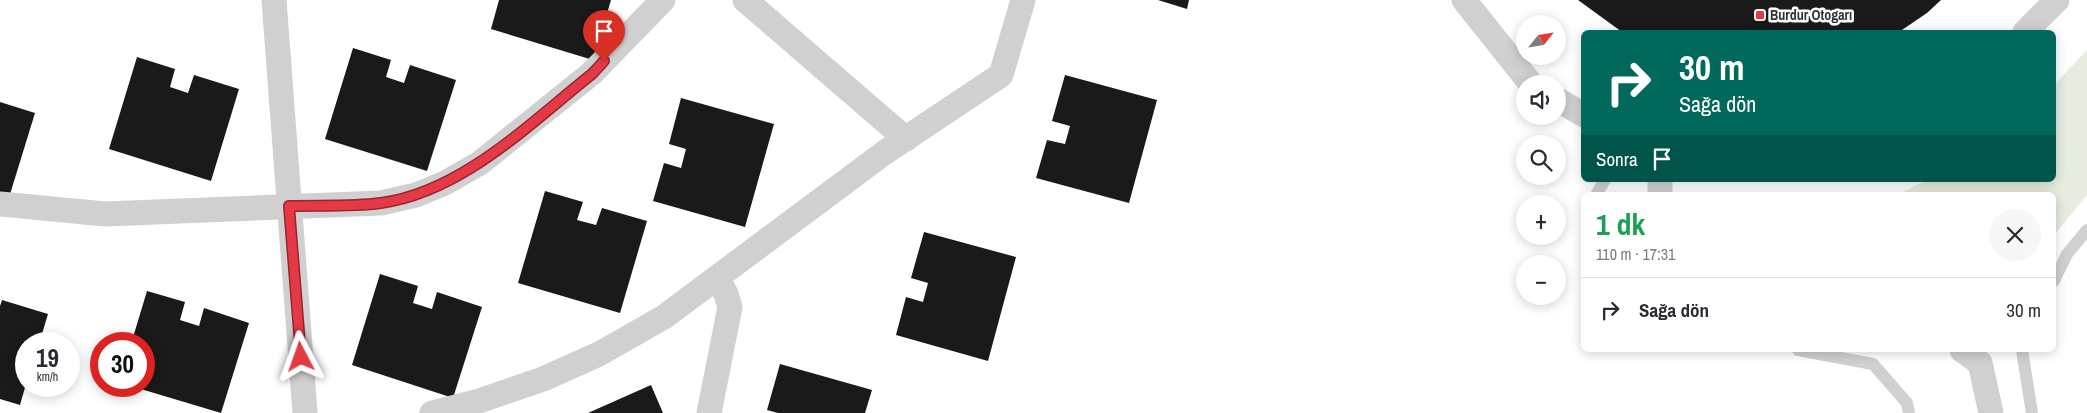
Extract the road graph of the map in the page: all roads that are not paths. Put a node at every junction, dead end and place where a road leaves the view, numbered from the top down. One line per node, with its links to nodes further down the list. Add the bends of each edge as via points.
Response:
1 (274, 0): 13 (street)
2 (664, 0): 13 (street, via 592,74 480,163 445,183 416,195 381,203)
3 (746, 0): 11 (street)
4 (1023, 0): 11 (street, via 1001,75)
5 (1464, 0): 8 (street)
6 (2057, 0): 7 (street)
7 (2027, 30)
8 (1524, 75)
9 (1566, 105): 10 (street)
10 (1581, 113)
11 (906, 139): 16 (street)
12 (0, 204): 13 (street, via 105,214)
13 (289, 206): 20 (street)
14 (2087, 230): 15 (lane, via 2068,254)
15 (2056, 277)
16 (717, 278): 21 (street, via 664,317 599,354 543,379); 22 (street, via 730,307)
17 (1809, 352): 23 (lane, via 1873,364 1907,403)
18 (1965, 352): 24 (street, via 1980,363)
19 (2022, 352): 25 (lane)
20 (305, 413)
21 (432, 413)
22 (709, 413)
23 (1909, 413)
24 (1991, 413)
25 (2032, 413)

